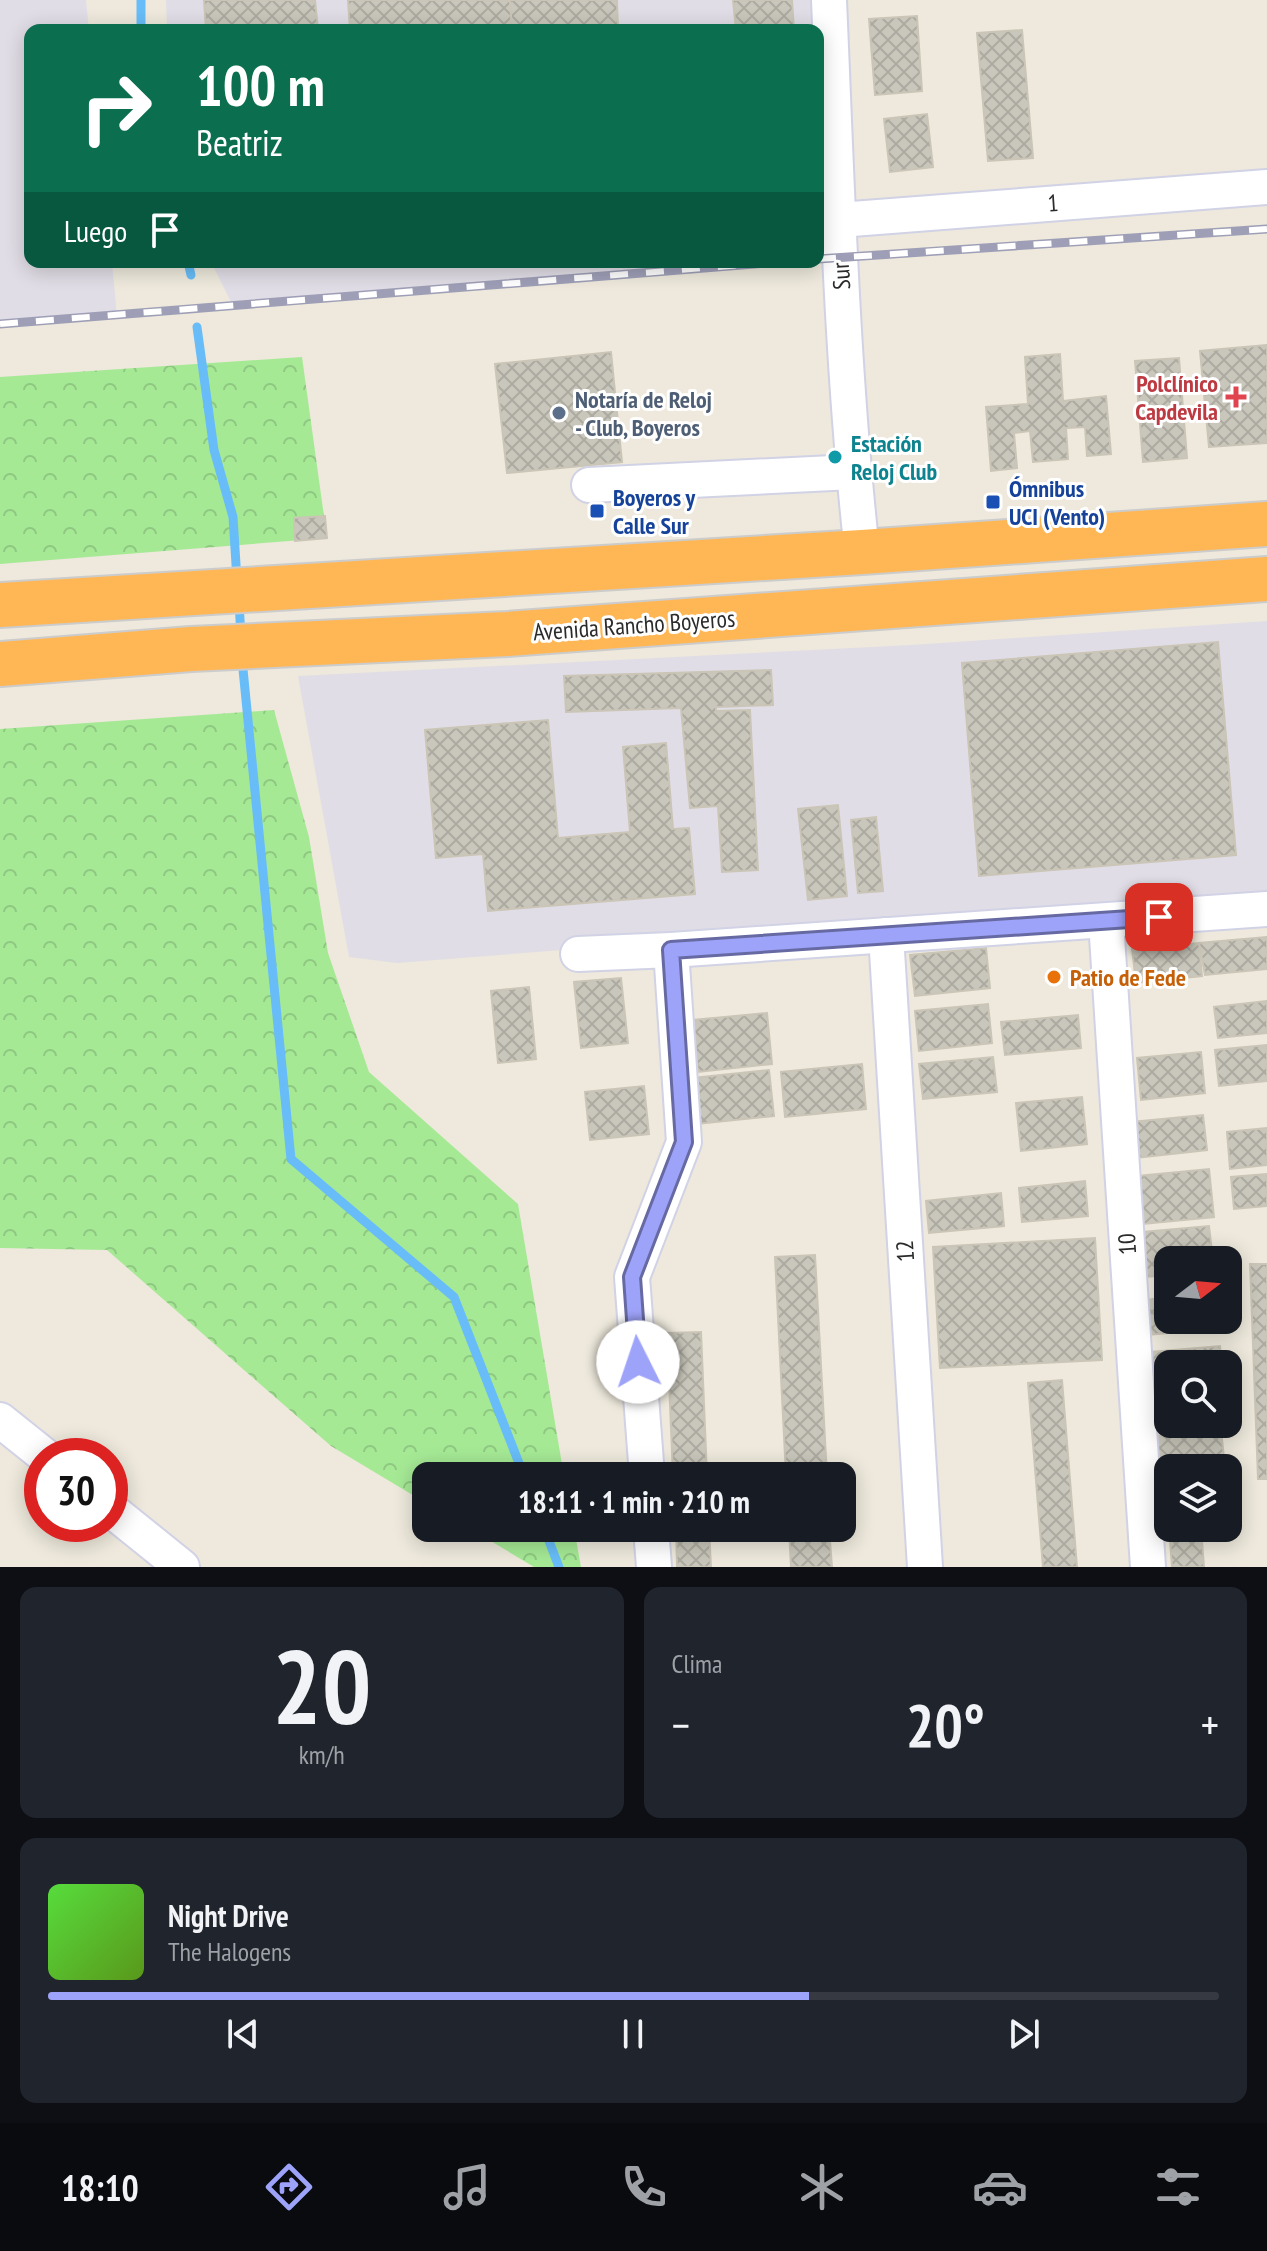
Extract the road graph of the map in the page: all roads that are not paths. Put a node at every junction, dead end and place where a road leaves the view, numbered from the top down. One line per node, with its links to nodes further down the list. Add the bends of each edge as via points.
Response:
1 (829, 0): 3 (street, Sur)
2 (1267, 187): 3 (street, 1)
3 (839, 220): 4 (street, Sur)
4 (853, 472): 5 (street); 7 (street, Sur)
5 (589, 485)
6 (1267, 524): 7 (highway)
7 (862, 552): 9 (highway)
8 (1267, 579): 10 (highway, Avenida Rancho Boyeros, via 507,634)
9 (0, 605)
10 (0, 664)
11 (1267, 909): 12 (street)
12 (1106, 921): 13 (street); 24 (street, 10)
13 (886, 935): 14 (street); 23 (street, 12)
14 (671, 950): 15 (street); 18 (street, via 684,1142 632,1277)
15 (578, 954)
16 (0, 1420): 17 (street)
17 (24, 1439)
18 (646, 1462)
19 (128, 1524): 21 (street)
20 (652, 1542): 22 (street)
21 (182, 1567)
22 (654, 1567)
23 (925, 1567)
24 (1148, 1567)

